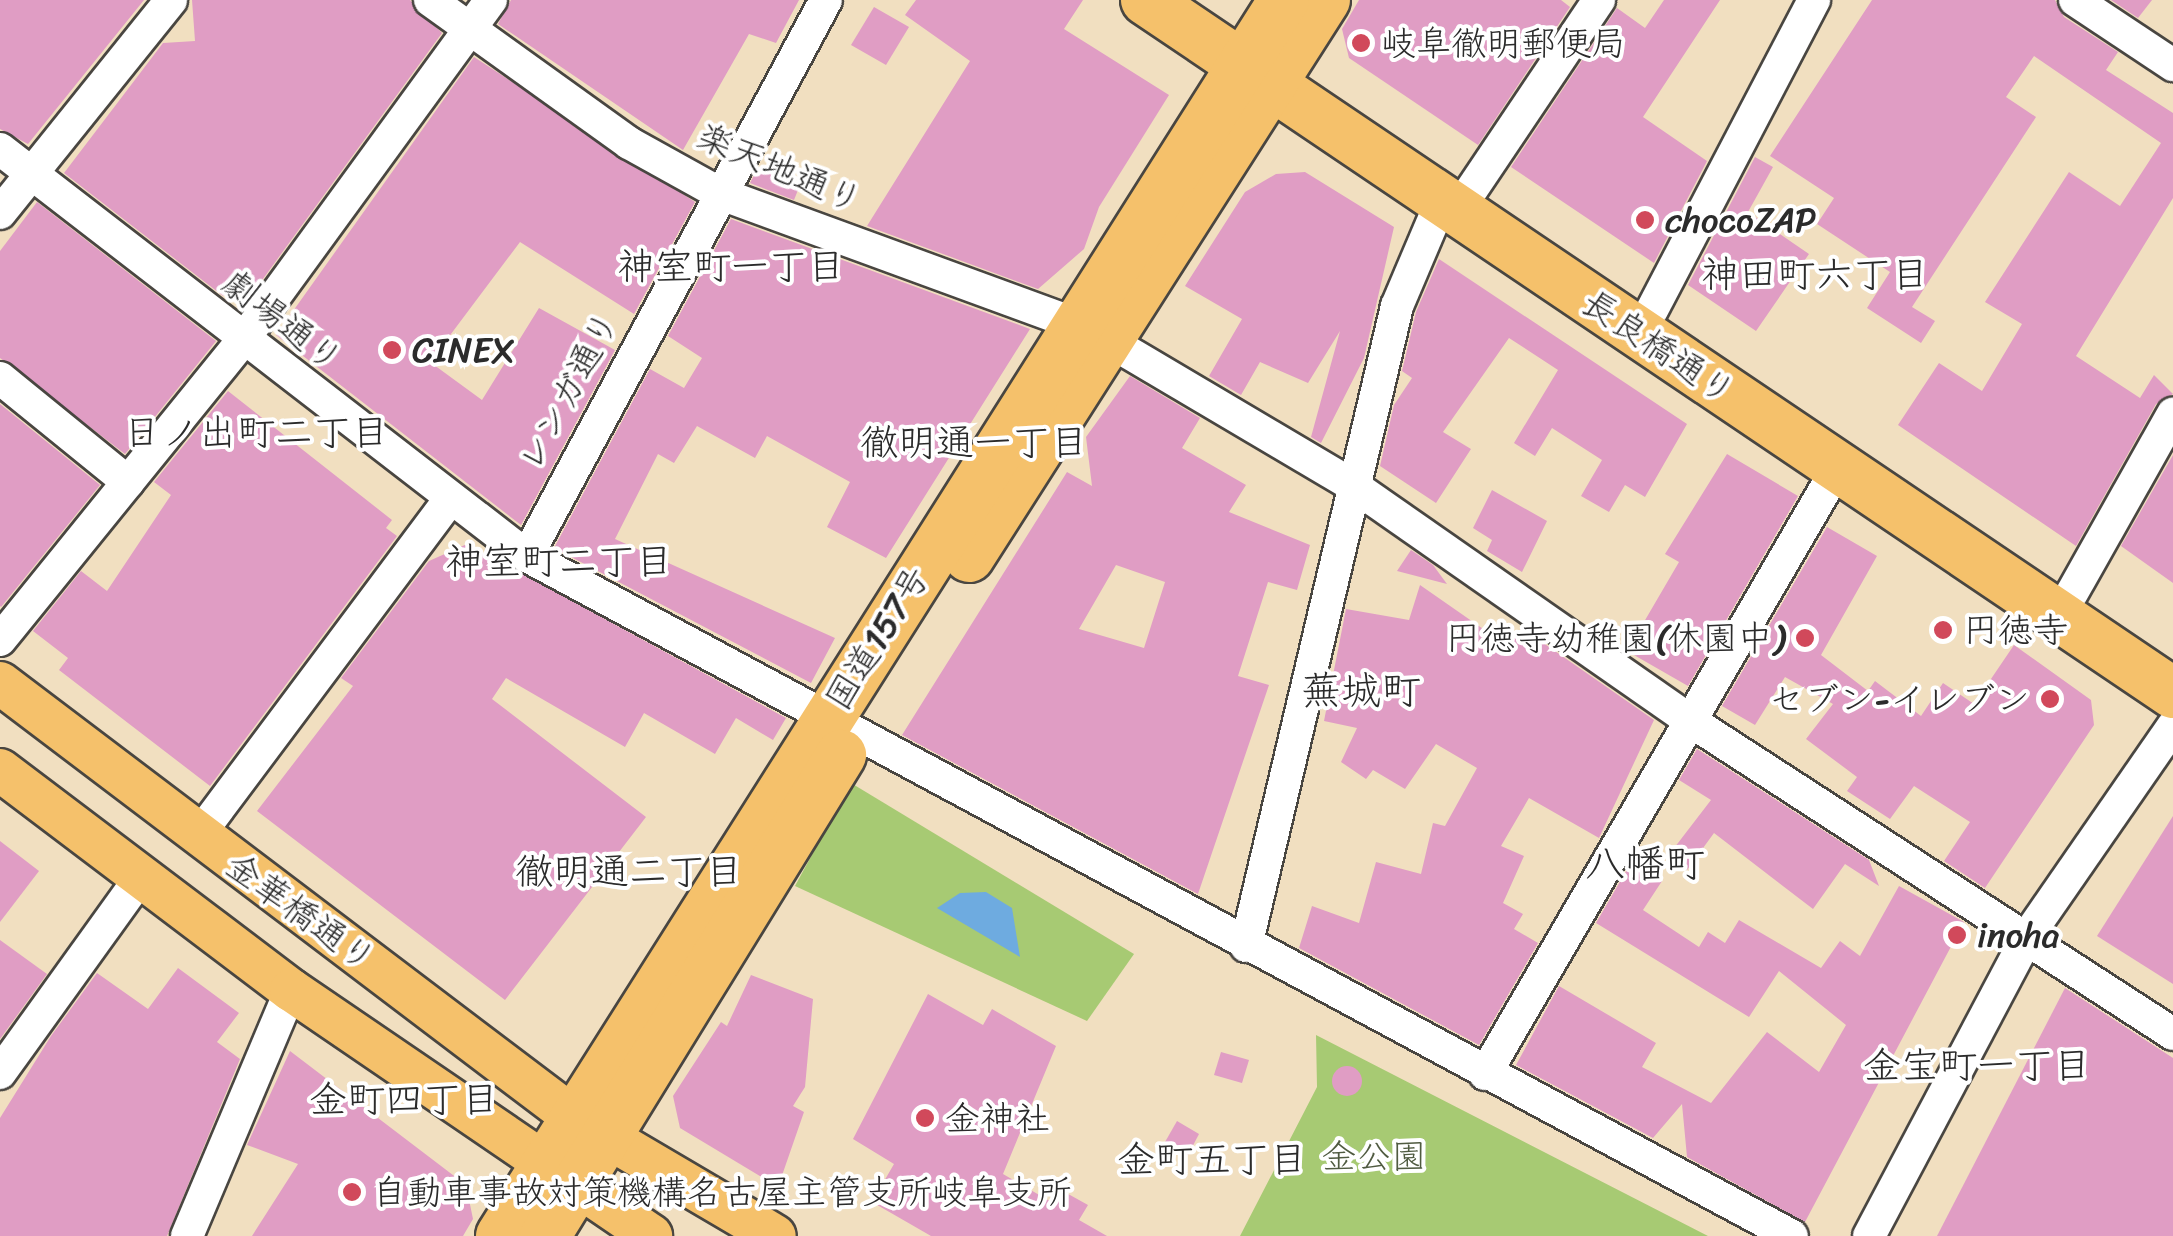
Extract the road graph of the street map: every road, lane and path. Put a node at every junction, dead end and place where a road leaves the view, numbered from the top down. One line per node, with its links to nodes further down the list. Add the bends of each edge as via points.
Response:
1 (171, 0): 16 (street)
2 (430, 0): 12 (street, 楽天地通り)
3 (491, 0): 12 (street)
4 (826, 0): 17 (street, レンガ通り)
5 (1146, 0): 14 (highway, 長良橋通り)
6 (1194, 0): 14 (highway, 長良橋通り)
7 (1284, 0): 14 (highway)
8 (1325, 0): 14 (highway)
9 (1599, 0): 18 (street)
10 (1814, 0): 20 (street)
11 (2076, 0): 13 (street)
12 (469, 31): 17 (street, 楽天地通り, via 629,144); 22 (street)
13 (2173, 65)
14 (1266, 66): 18 (highway, 長良橋通り); 21 (highway, 国道157号)
15 (0, 149): 16 (street, 劇場通り)
16 (30, 174): 19 (street); 22 (street, 劇場通り)
17 (721, 194): 21 (street, 楽天地通り); 29 (street, レンガ通り)
18 (1457, 194): 20 (highway, 長良橋通り); 25 (highway, 長良橋通り); 27 (street, via 1397,306)
19 (0, 212)
20 (1652, 310): 30 (highway, 長良橋通り)
21 (1092, 332): 27 (street, 楽天地通り); 37 (highway, 国道157号)
22 (244, 340): 26 (street); 28 (street, 劇場通り)
23 (0, 378): 26 (street)
24 (2173, 414): 30 (street)
25 (1836, 468): 34 (highway, 長良橋通り); 35 (street)
26 (128, 482): 31 (street)
27 (1350, 484): 35 (street, 楽天地通り); 42 (street)
28 (447, 502): 29 (street, 劇場通り); 39 (street)
29 (527, 556): 37 (street, 劇場通り)
30 (2072, 593): 32 (highway, 長良橋通り)
31 (0, 640)
32 (2173, 657)
33 (0, 684): 39 (main road, 金華橋通り)
34 (2173, 693)
35 (1689, 720): 41 (street, 楽天地通り); 46 (street)
36 (2173, 726): 41 (street)
37 (839, 727): 42 (street, 劇場通り); 47 (highway, 国道157号)
38 (0, 770): 40 (main road, 金華橋通り)
39 (198, 836): 47 (main road, 金華橋通り)
40 (140, 876): 43 (main road, 金華橋通り); 45 (street)
41 (2026, 937): 44 (street, 楽天地通り); 55 (street)
42 (1246, 946): 46 (street, 劇場通り)
43 (291, 990): 48 (main road, 金華橋通り); 49 (street)
44 (2173, 1034)
45 (0, 1073)
46 (1484, 1074): 54 (street, 劇場通り)
47 (590, 1126): 48 (highway, 国道157号); 53 (main road, 金華橋通り)
48 (559, 1179): 50 (highway, 国道157号); 51 (highway, 国道157号); 52 (main road, 金華橋通り)
49 (187, 1236)
50 (501, 1236)
51 (545, 1236)
52 (651, 1236)
53 (775, 1236)
54 (1792, 1236)
55 (1869, 1236)

